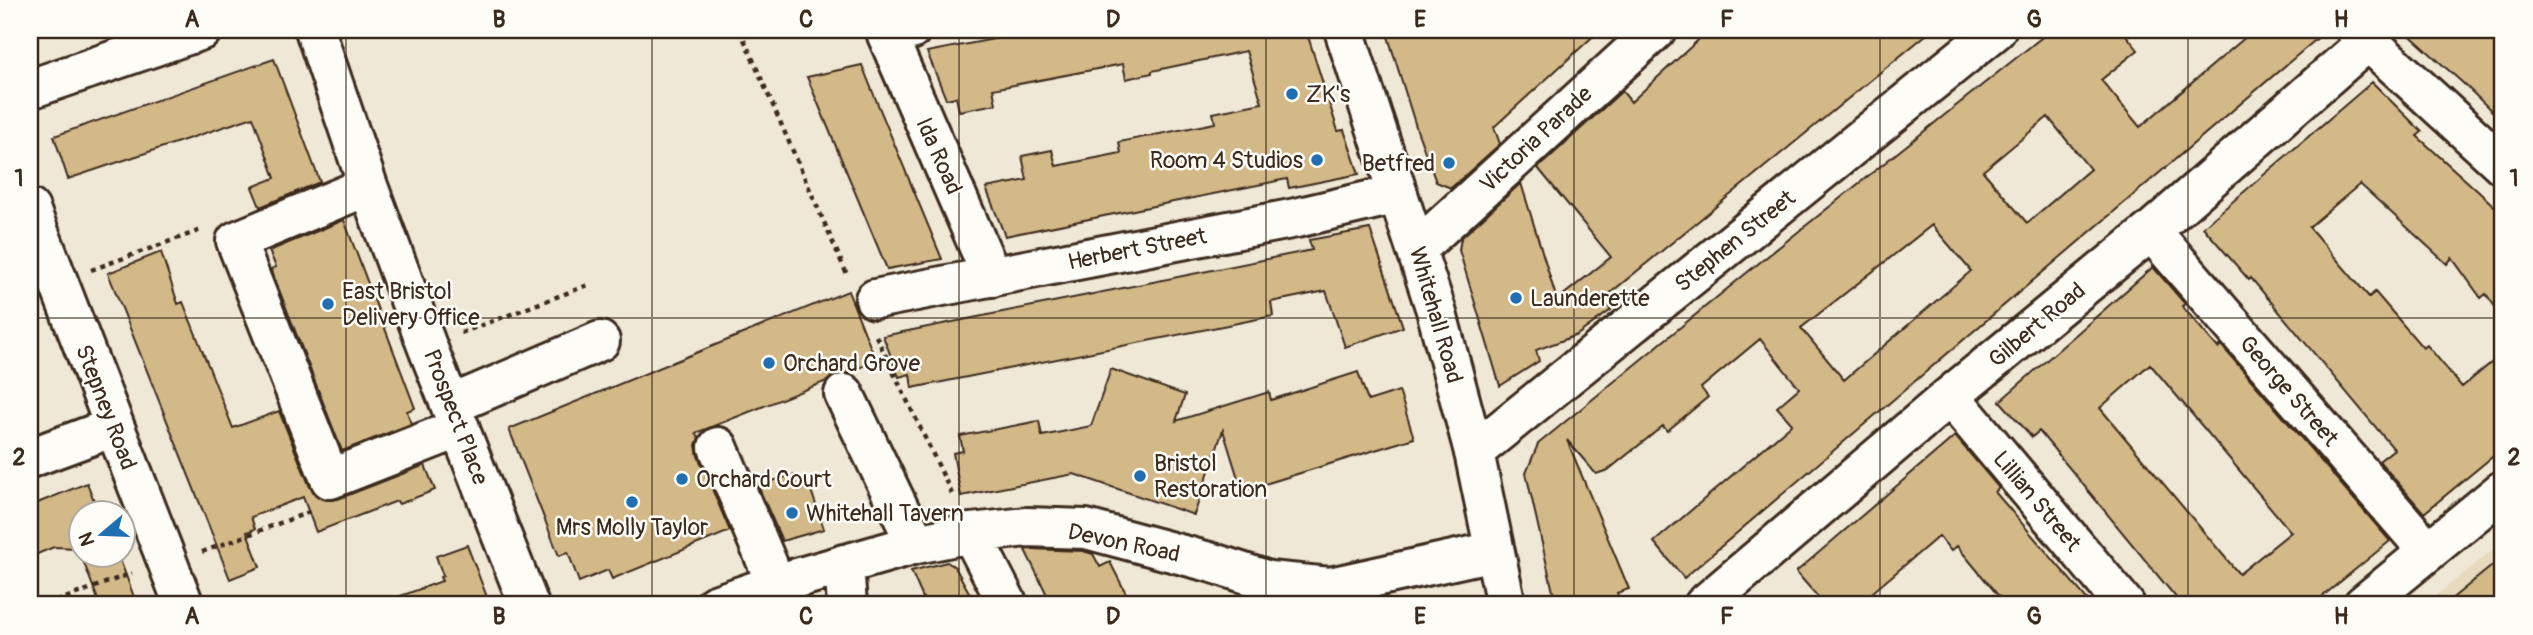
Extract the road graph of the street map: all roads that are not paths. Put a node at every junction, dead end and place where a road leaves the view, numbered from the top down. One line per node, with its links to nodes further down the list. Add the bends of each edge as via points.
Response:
1 (202, 30): 8 (street)
2 (315, 30): 10 (street, Prospect Place)
3 (1344, 30): 11 (street, Whitehall Road)
4 (1656, 30): 14 (street, Victoria Parade)
5 (1996, 30): 23 (street, Stephen Street)
6 (899, 32): 15 (street, Ida Road)
7 (2361, 36): 9 (street); 13 (street, Gilbert Road)
8 (30, 89)
9 (2503, 164)
10 (368, 186): 20 (street, Prospect Place); 20 (street, via 236,241 330,479)
11 (1398, 194): 14 (street, Whitehall Road); 15 (street, Herbert Street)
12 (30, 209): 21 (street, Stepney Road)
13 (2151, 231): 19 (street, Gilbert Road); 29 (street, George Street)
14 (1418, 249): 23 (street, Whitehall Road)
15 (992, 277): 16 (street, Herbert Street)
16 (875, 299)
17 (600, 341): 20 (street)
18 (844, 394): 27 (street)
19 (1950, 396): 38 (street, Gilbert Road); 39 (street, Lillian Street)
20 (456, 417): 33 (street, Prospect Place)
21 (114, 427): 24 (street); 32 (street, Stepney Road)
22 (718, 447): 31 (street)
23 (1474, 452): 28 (street, Whitehall Road)
24 (30, 458)
25 (2503, 490): 29 (street)
26 (971, 533): 27 (street, Devon Road); 28 (street, Devon Road, via 1027,527 1086,529 1269,581 1330,587); 36 (street)
27 (916, 544): 30 (street, Devon Road)
28 (1494, 551): 37 (street, Whitehall Road)
29 (2428, 551): 40 (street)
30 (844, 564): 31 (street, Devon Road); 35 (street)
31 (776, 584): 34 (street, Devon Road)
32 (184, 605)
33 (529, 605)
34 (715, 605)
35 (847, 605)
36 (1008, 605)
37 (1506, 605)
38 (1704, 605)
39 (2125, 605)
40 (2363, 605)

